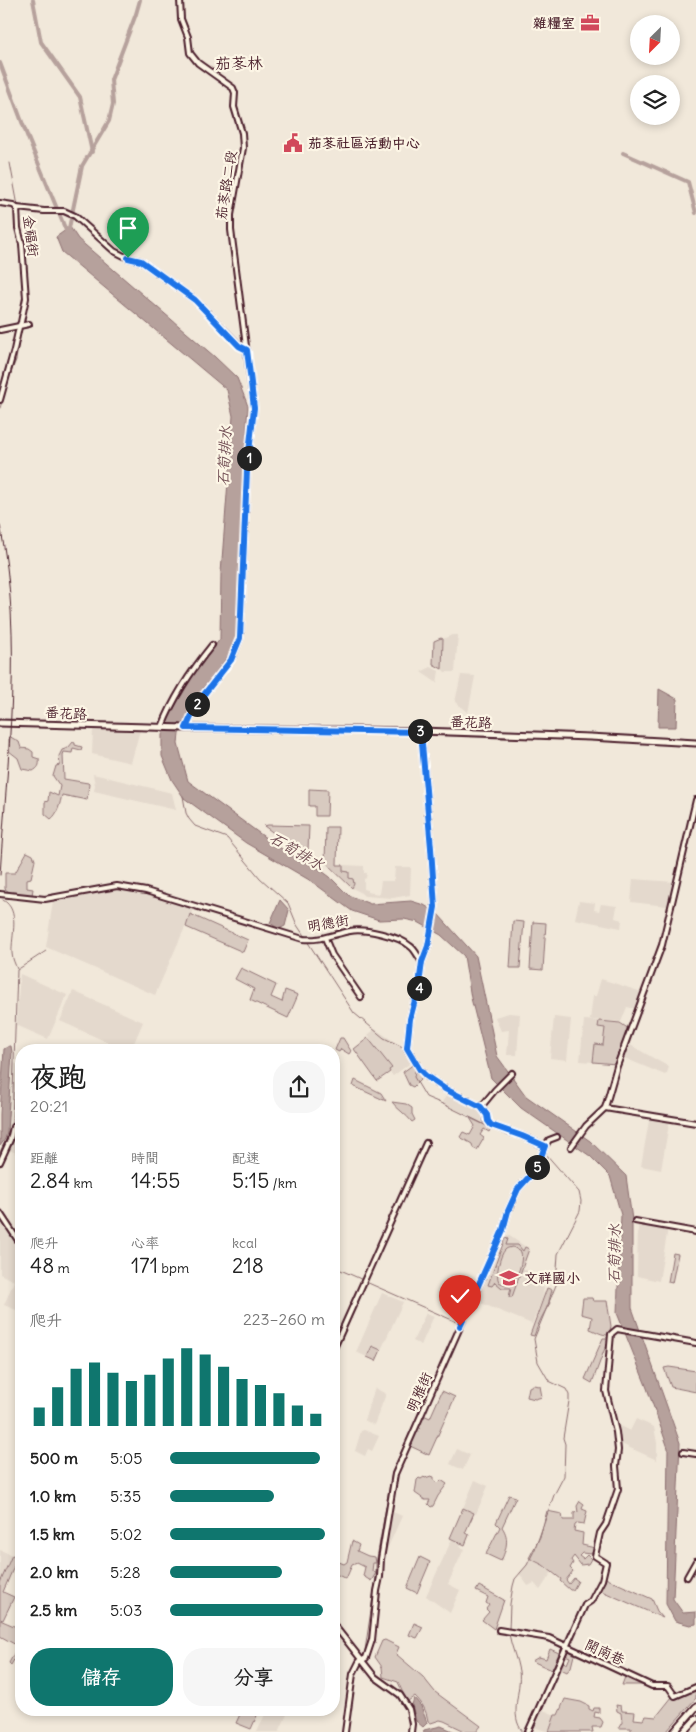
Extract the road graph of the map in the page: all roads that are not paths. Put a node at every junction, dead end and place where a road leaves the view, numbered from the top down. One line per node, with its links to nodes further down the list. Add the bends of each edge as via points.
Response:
1 (180, 0): 7 (street, 茄苳路二段, via 181,19 190,53 235,93 234,107 243,148 230,225)
2 (0, 203): 3 (street, 金福街)
3 (17, 208): 5 (street, 金福街, via 26,298); 7 (street, 金福街, via 62,211 75,216 114,251 141,261 195,300 239,346)
4 (29, 324): 5 (street)
5 (19, 327): 6 (street); 8 (street, 金福街)
6 (0, 330)
7 (247, 350): 12 (street, 茄苳路二段, via 254,402 247,470 240,638 231,660 198,702)
8 (0, 400)
9 (212, 644): 11 (street, via 182,685)
10 (0, 723): 11 (main road, 番花路)
11 (162, 727): 12 (main road, 番花路)
12 (186, 728): 13 (main road, 番花路)
13 (421, 732): 14 (main road, 番花路, via 590,736); 18 (street, via 435,907)
14 (696, 743)
15 (696, 800): 22 (street, via 662,945 617,1066)
16 (0, 894): 17 (street, 明德街, via 33,899 126,886 304,939)
17 (325, 938): 18 (street, 明德街, via 369,930 411,946); 19 (street)
18 (422, 962): 21 (street, via 407,1048 426,1076)
19 (361, 998)
20 (512, 1073): 21 (street)
21 (481, 1107): 27 (street, via 491,1125)
22 (605, 1108): 23 (street); 28 (street)
23 (696, 1123)
24 (13, 1127): 29 (street)
25 (557, 1137): 27 (street)
26 (426, 1143): 34 (street)
27 (545, 1146): 43 (street, 明雅街, via 537,1168 516,1193 503,1230 394,1474 372,1640 366,1658)
28 (571, 1147)
29 (0, 1162)
30 (0, 1213): 33 (street)
31 (635, 1221): 32 (street)
32 (696, 1232)
33 (15, 1236)
34 (340, 1335)
35 (696, 1343): 42 (street, via 617,1329 611,1334 606,1391 617,1441 618,1489 595,1552 595,1556 606,1563 602,1580 591,1601 585,1605)
36 (683, 1452): 37 (street)
37 (696, 1454)
38 (696, 1561): 39 (street)
39 (687, 1577)
40 (499, 1630): 42 (street, 開南巷, via 549,1638)
41 (340, 1633): 43 (street)
42 (566, 1646): 44 (street, 開南巷, via 652,1686 668,1686 675,1696); 49 (street)
43 (361, 1661): 47 (street, 明雅街, via 353,1674); 48 (street, via 375,1677 400,1695 408,1709)
44 (696, 1687)
45 (696, 1707): 50 (highway)
46 (696, 1719): 51 (highway)
47 (345, 1732)
48 (411, 1732)
49 (528, 1732)
50 (674, 1732)
51 (684, 1732)

